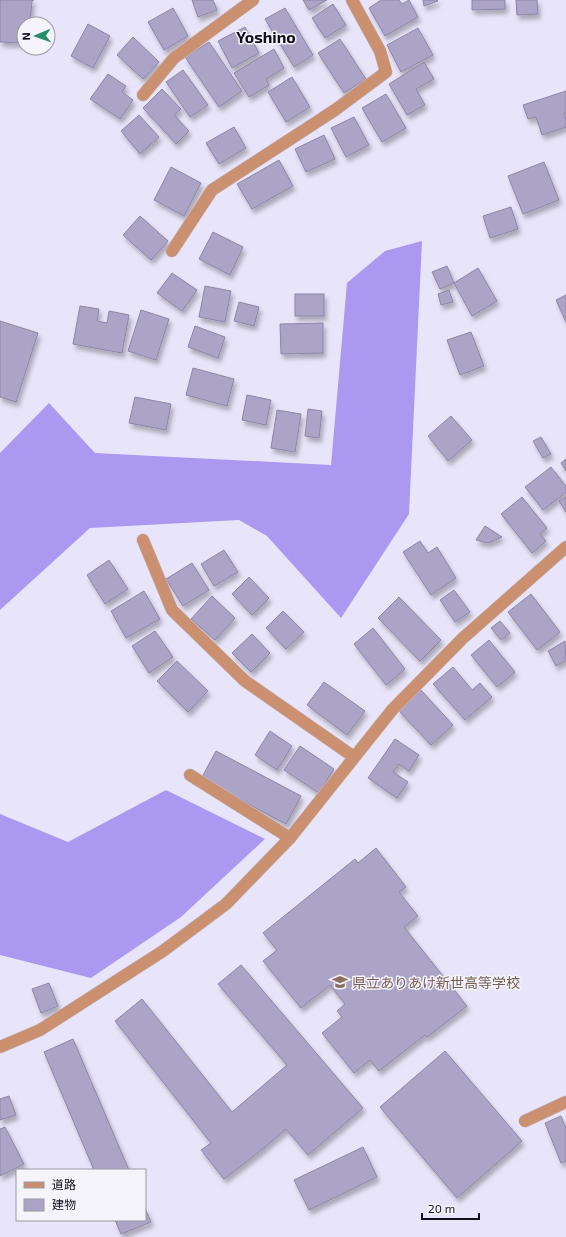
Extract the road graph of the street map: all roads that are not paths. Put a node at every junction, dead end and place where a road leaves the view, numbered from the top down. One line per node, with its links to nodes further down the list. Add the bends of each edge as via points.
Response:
1 (254, 0): 3 (street, via 174,58)
2 (352, 0): 4 (street, via 380,51 386,72 335,110 212,190)
3 (144, 95)
4 (172, 251)
5 (143, 540): 7 (street, via 172,610 245,681)
6 (566, 547): 7 (street, via 463,638 392,710)
7 (354, 758): 9 (street)
8 (190, 775): 9 (street)
9 (290, 838): 10 (street, via 226,904 163,951 40,1030)
10 (0, 1047)
11 (566, 1102): 12 (street)
12 (525, 1121)

